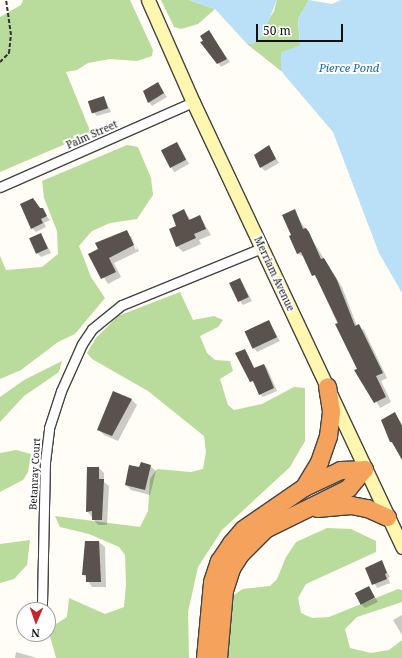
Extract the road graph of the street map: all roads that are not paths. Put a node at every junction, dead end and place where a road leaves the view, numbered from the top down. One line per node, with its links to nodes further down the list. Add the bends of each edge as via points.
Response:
1 (148, 0): 2 (main road, Merriam Avenue)
2 (192, 102): 3 (street, Palm Street); 4 (main road, Merriam Avenue)
3 (0, 187)
4 (262, 248): 5 (main road, Merriam Avenue); 12 (street, Betanray Court, via 122,306 92,329 82,344 61,391 49,428 45,462)
5 (327, 386): 6 (main road, Merriam Avenue); 7 (highway, via 331,411 328,436 319,462)
6 (364, 469): 7 (highway, via 340,470); 8 (highway, via 348,488); 9 (main road, Merriam Avenue)
7 (304, 488): 13 (highway, via 243,529 220,561 209,596)
8 (311, 508): 9 (highway, via 351,505 367,508); 14 (highway, via 265,529 250,541 234,564 224,590)
9 (387, 517): 10 (main road, Merriam Avenue)
10 (399, 533): 11 (main road, Merriam Avenue)
11 (402, 547)
12 (42, 602)
13 (205, 658)
14 (218, 658)

